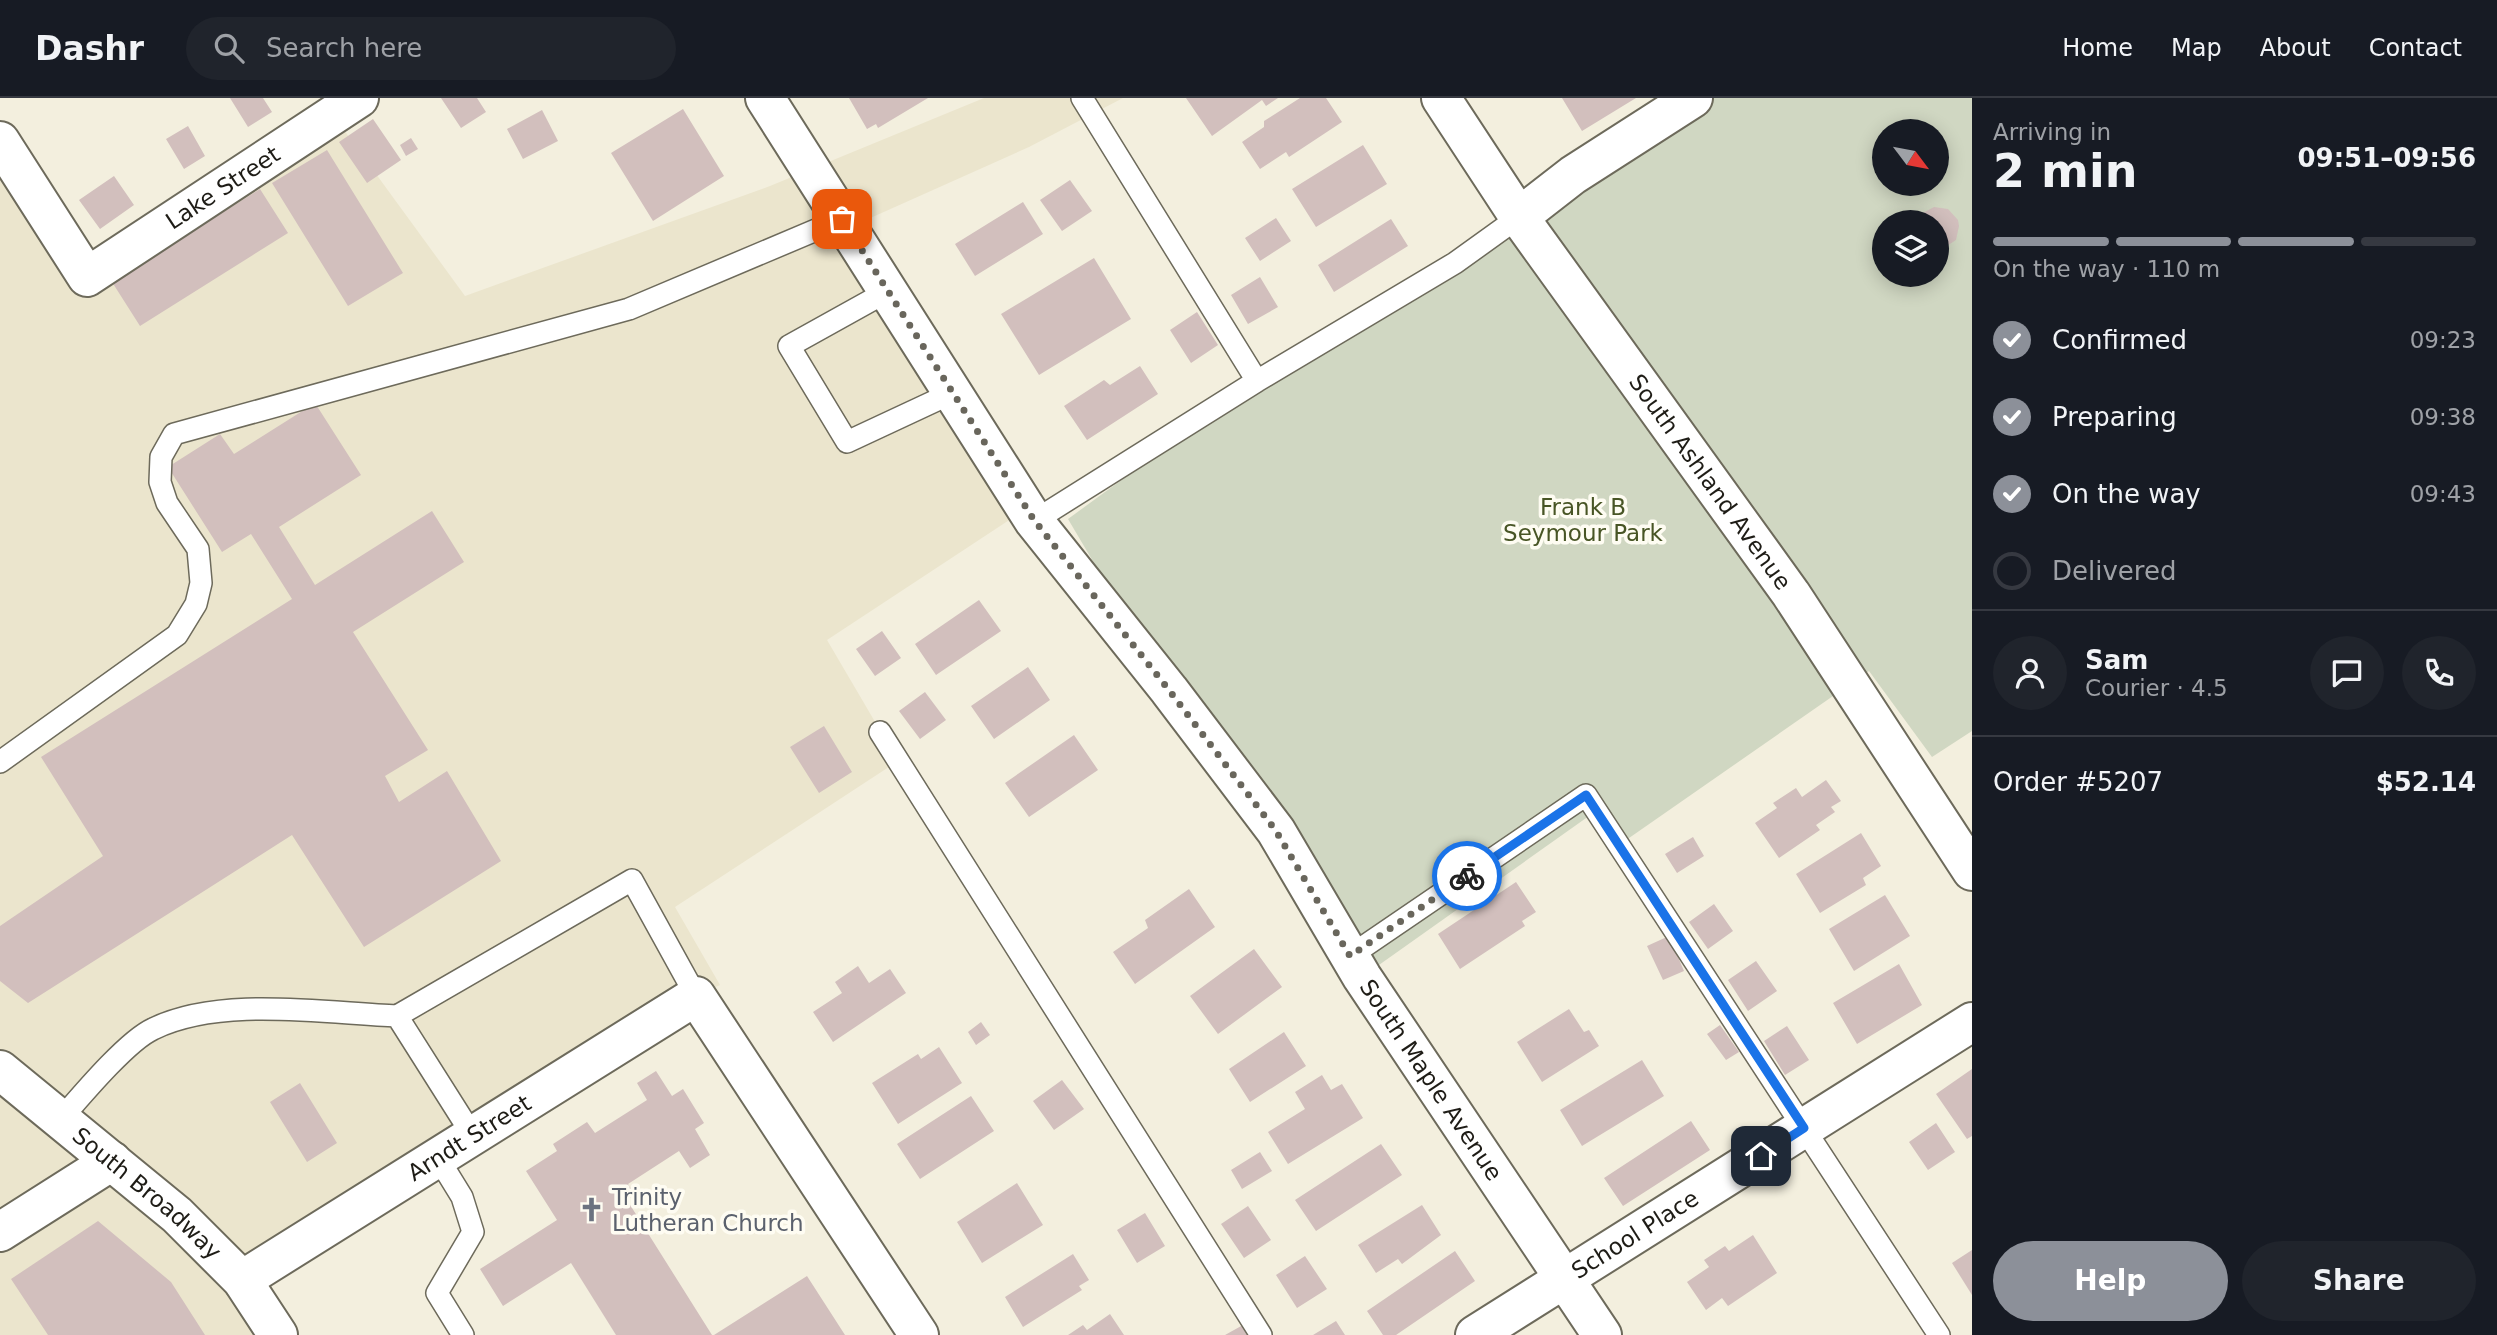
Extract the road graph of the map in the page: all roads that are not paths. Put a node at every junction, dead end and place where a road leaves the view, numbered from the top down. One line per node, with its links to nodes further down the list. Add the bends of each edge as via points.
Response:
1 (359, 98): 6 (street, Lake Street, via 87,277)
2 (765, 98): 8 (street, South Maple Avenue)
3 (1082, 98): 10 (lane)
4 (1441, 98): 7 (street, South Ashland Avenue)
5 (1693, 98): 7 (street, via 1573,175)
6 (0, 141)
7 (1519, 217): 10 (lane, via 1455,263); 15 (street, South Ashland Avenue, via 1791,594)
8 (842, 219): 9 (street, South Maple Avenue); 14 (lane, via 629,309 174,434 161,457 160,482 167,503 198,549 201,583 196,604 177,635)
9 (888, 291): 11 (street, South Maple Avenue); 11 (lane, via 789,346 847,442)
10 (1257, 381): 12 (lane)
11 (952, 393): 12 (street, South Maple Avenue)
12 (1034, 520): 16 (street, South Maple Avenue, via 1276,831)
13 (880, 733): 32 (lane)
14 (0, 762)
15 (1972, 871)
16 (1350, 956): 22 (lane, via 1586,795); 27 (street, South Maple Avenue)
17 (696, 996): 18 (lane, via 632,880); 23 (street, Arndt Street); 31 (street)
18 (397, 1016): 21 (lane, via 217,1009 151,1030); 23 (lane)
19 (1972, 1022): 22 (street, School Place)
20 (0, 1070): 21 (street, South Broadway)
21 (61, 1119): 25 (street, South Broadway)
22 (1804, 1128): 27 (street, School Place); 35 (lane)
23 (473, 1136): 24 (street, Arndt Street)
24 (438, 1158): 28 (street, Arndt Street); 30 (lane, via 462,1197 473,1232 437,1293)
25 (112, 1161): 26 (street); 28 (street, South Broadway, via 177,1215)
26 (0, 1232)
27 (1564, 1279): 33 (street, School Place); 34 (street, South Maple Avenue)
28 (242, 1280): 29 (street, South Broadway)
29 (278, 1335)
30 (463, 1335)
31 (919, 1335)
32 (1261, 1335)
33 (1475, 1335)
34 (1602, 1335)
35 (1939, 1335)

